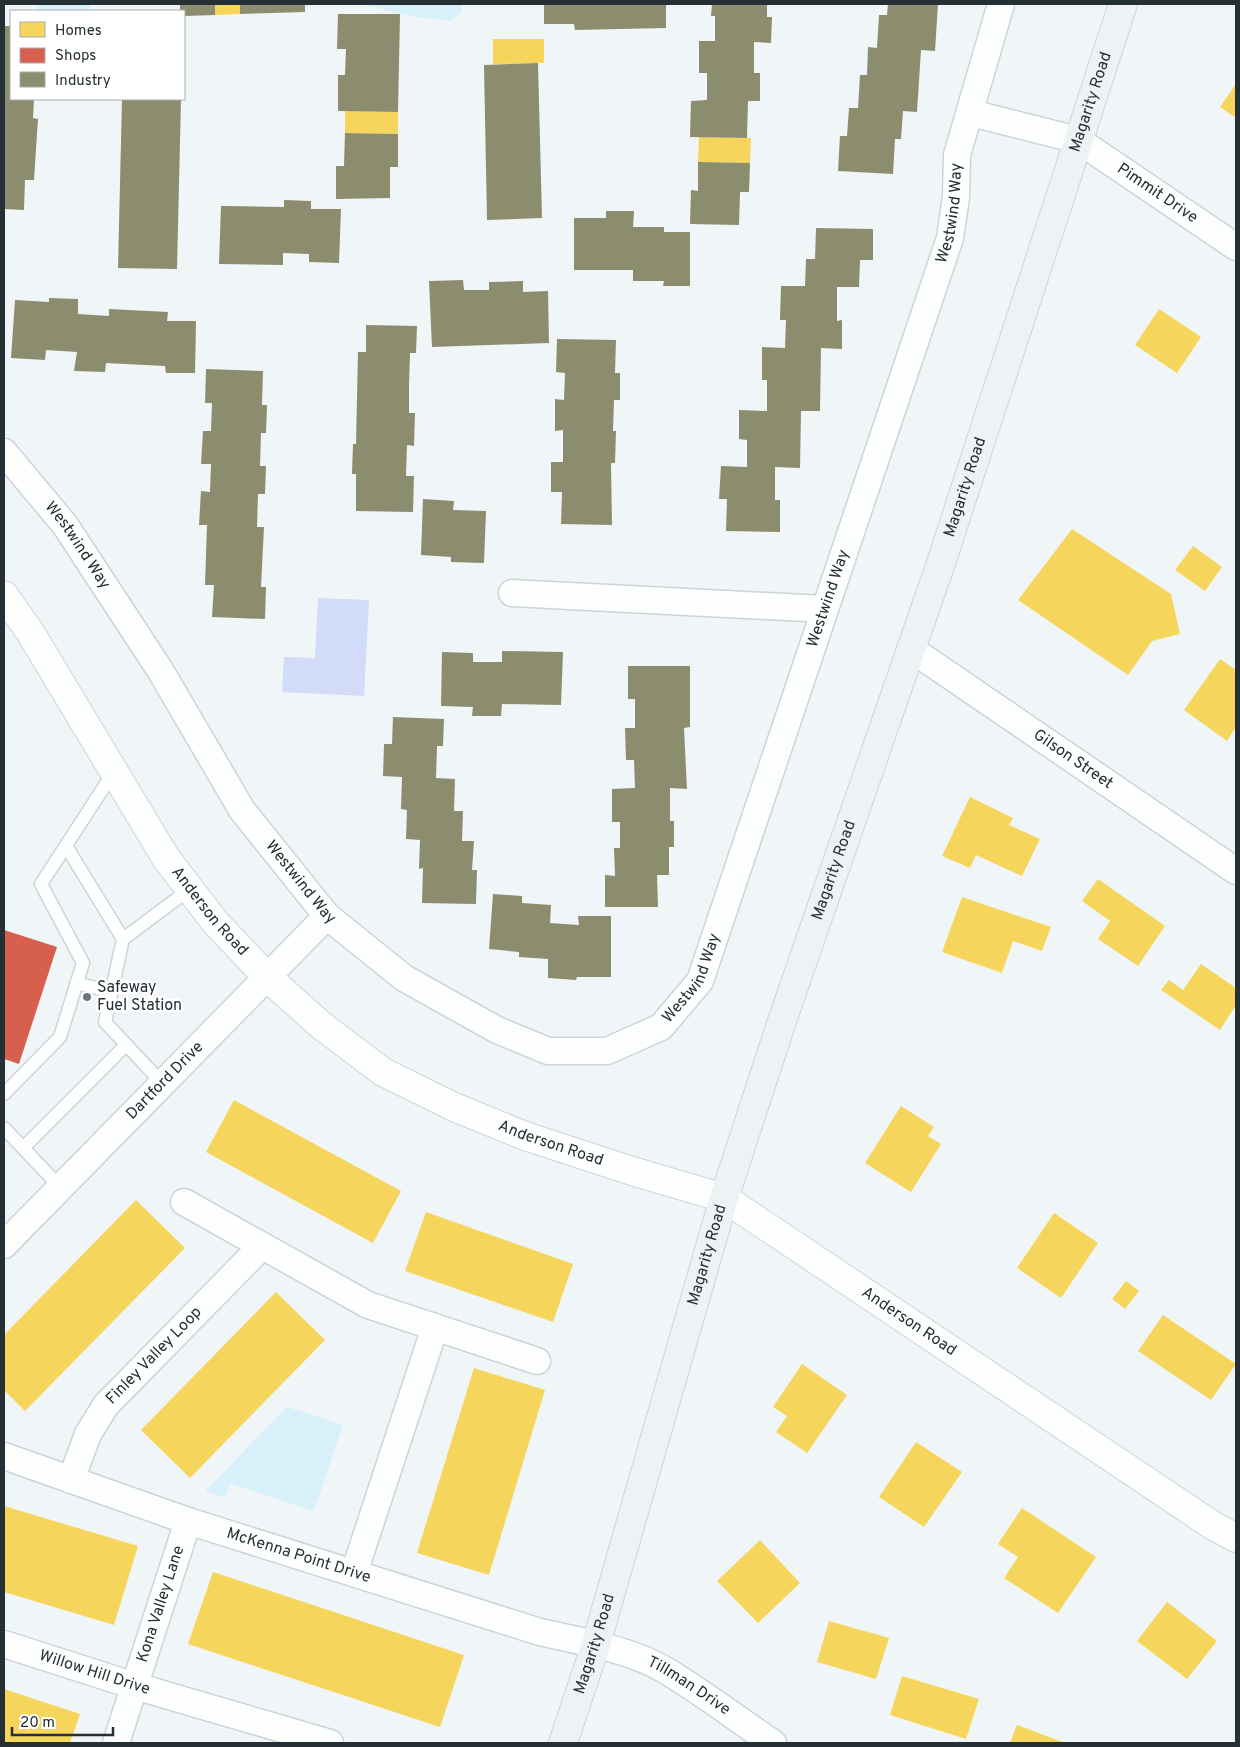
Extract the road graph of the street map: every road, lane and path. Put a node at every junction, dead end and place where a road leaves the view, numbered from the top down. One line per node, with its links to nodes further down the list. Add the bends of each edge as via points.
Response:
1 (1001, 4): 3 (street, Westwind Way)
2 (1123, 4): 4 (main road, Magarity Road)
3 (971, 113): 4 (street); 9 (street, Westwind Way, via 958,155 950,238)
4 (1078, 140): 5 (street, Pimmit Drive); 10 (main road, Magarity Road)
5 (1236, 247)
6 (4, 452): 15 (street, Westwind Way, via 65,525 160,670 242,810)
7 (512, 593): 9 (street)
8 (4, 595): 11 (street, Anderson Road)
9 (824, 609): 15 (street, Westwind Way, via 700,981 661,1027 607,1051 548,1051 497,1030 404,978)
10 (911, 649): 13 (street, Gilson Street); 26 (main road, Magarity Road)
11 (115, 770): 12 (lane); 14 (street, Anderson Road, via 166,858)
12 (66, 846): 16 (lane); 18 (lane, via 41,884 82,963)
13 (1236, 871)
14 (190, 889): 16 (lane); 17 (street, Anderson Road, via 215,922)
15 (327, 916): 17 (street, Dartford Drive)
16 (123, 939): 19 (lane)
17 (267, 977): 21 (street, Dartford Drive); 26 (street, Anderson Road, via 322,1026 383,1072 454,1107 525,1136)
18 (76, 983): 19 (lane); 22 (lane, via 60,1037)
19 (112, 992): 20 (lane, via 105,1022)
20 (126, 1045): 21 (lane); 24 (lane)
21 (163, 1084): 25 (street, Dartford Drive)
22 (4, 1094)
23 (4, 1128): 24 (lane)
24 (23, 1148): 25 (lane)
25 (61, 1188): 28 (street, Dartford Drive)
26 (724, 1198): 35 (street, Anderson Road, via 1204,1520); 38 (main road, Magarity Road)
27 (184, 1202): 29 (street)
28 (4, 1245)
29 (260, 1247): 30 (street, via 368,1305); 33 (street, Finley Valley Loop, via 106,1405 88,1434)
30 (435, 1327): 31 (street); 36 (street)
31 (537, 1361)
32 (4, 1456): 33 (street, McKenna Point Drive)
33 (71, 1480): 34 (street, McKenna Point Drive)
34 (188, 1521): 36 (street, McKenna Point Drive); 39 (street, Kona Valley Lane)
35 (1236, 1538)
36 (354, 1573): 38 (street, McKenna Point Drive, via 540,1632)
37 (4, 1644): 39 (street, Willow Hill Drive)
38 (596, 1644): 43 (main road, Magarity Road); 44 (street, Tillman Drive, via 664,1669)
39 (135, 1686): 40 (street, Willow Hill Drive); 41 (street, Kona Valley Lane)
40 (286, 1736): 42 (street, Willow Hill Drive)
41 (116, 1743)
42 (330, 1743)
43 (563, 1743)
44 (773, 1743)

